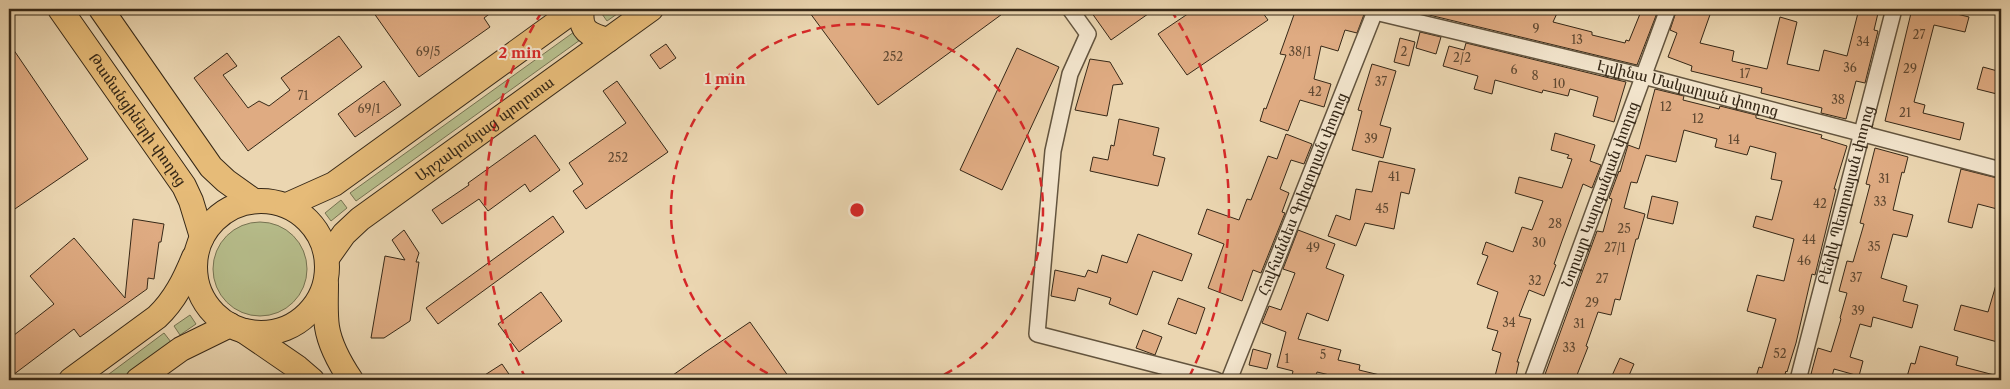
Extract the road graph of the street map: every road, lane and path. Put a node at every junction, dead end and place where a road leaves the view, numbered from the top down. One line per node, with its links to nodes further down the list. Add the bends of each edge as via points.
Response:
1 (60, 9): 16 (main road, Թամանցիների փողոց, via 184,186)
2 (101, 9): 14 (main road, via 211,167)
3 (576, 9): 15 (main road, via 334,184)
4 (582, 9): 10 (main road, via 585,29)
5 (651, 9): 10 (main road, Արշակունյաց պողոտա)
6 (1070, 9): 24 (street, via 1088,34 1070,74 1053,151 1037,334)
7 (1668, 9): 11 (street, Նորայր Կարգանյան փողոց)
8 (1894, 9): 12 (street, Բենիկ Պետրոսյան փողոց)
9 (1376, 10): 11 (street, Էլվինա Մակարյան փողոց); 25 (street, Հովհաննես Գրիգորյան փողոց)
10 (608, 40): 17 (main road, Արշակունյաց պողոտա, via 360,219 344,234)
11 (1643, 76): 12 (street, Էլվինա Մակարյան փողոց); 26 (street, Նորայր Կարգանյան փողոց)
12 (1862, 133): 13 (street, Էլվինա Մակարյան փողոց); 27 (street, Բենիկ Պետրոսյան փողոց)
13 (2001, 170)
14 (254, 201): 15 (main road); 16 (main road, via 223,212 211,224)
15 (287, 205): 17 (main road, via 314,226)
16 (199, 245): 19 (main road, via 195,270 202,294 216,315); 20 (main road, via 185,280 168,307)
17 (328, 258): 18 (main road)
18 (326, 283): 19 (main road, via 318,302 304,318 286,328 265,333); 23 (main road, via 326,323)
19 (237, 328): 21 (main road, via 181,349); 22 (main road)
20 (71, 380)
21 (138, 380)
22 (312, 380)
23 (351, 380)
24 (1216, 380)
25 (1229, 380)
26 (1532, 380)
27 (1798, 380)

